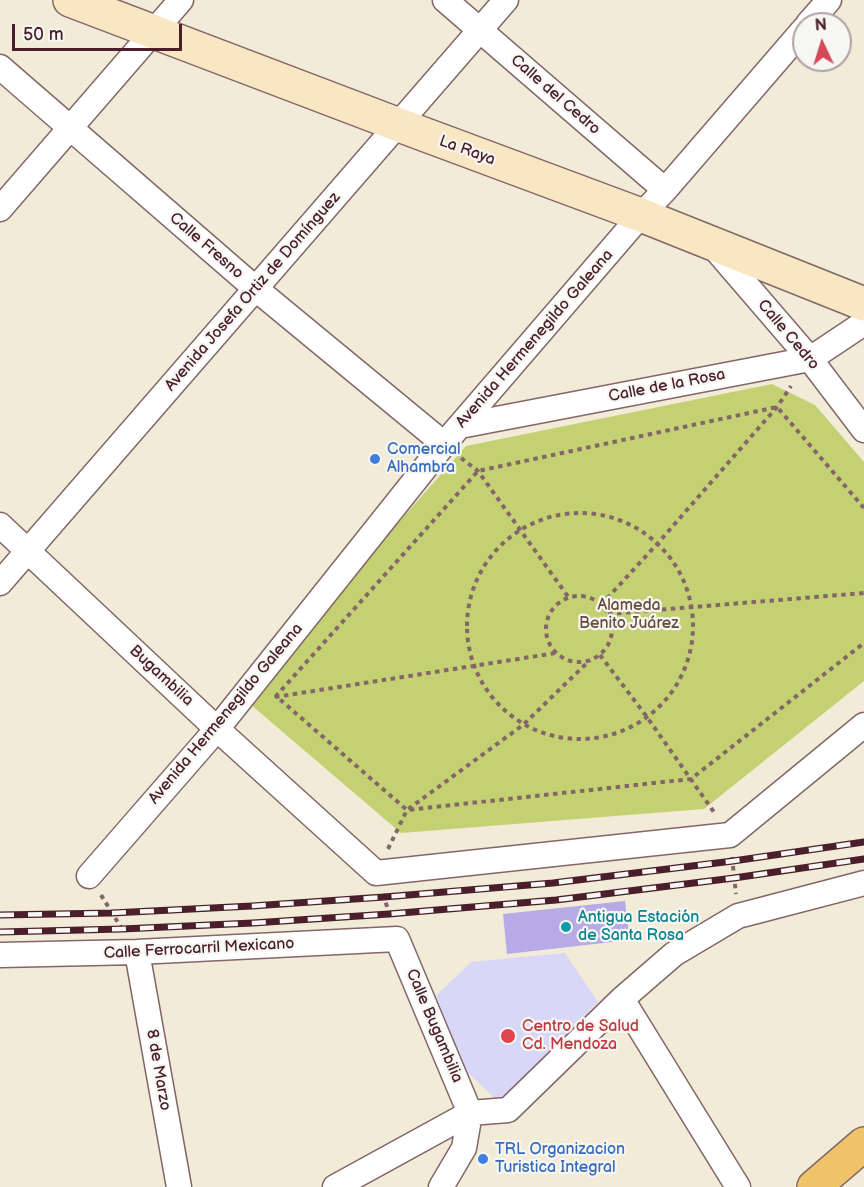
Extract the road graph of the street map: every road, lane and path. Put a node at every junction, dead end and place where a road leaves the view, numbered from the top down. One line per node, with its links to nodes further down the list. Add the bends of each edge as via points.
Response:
1 (70, 0): 8 (main road, La Raya)
2 (181, 0): 8 (street)
3 (445, 0): 7 (street, Calle del Cedro)
4 (506, 0): 7 (street, Avenida Josefa Ortiz de Domínguez)
5 (829, 0): 6 (street)
6 (818, 12)
7 (480, 30): 11 (street, Avenida Josefa Ortiz de Domínguez); 13 (street, Calle del Cedro)
8 (152, 32): 11 (main road, La Raya); 12 (street)
9 (792, 43): 13 (street, Avenida Hermenegildo Galeana)
10 (0, 67): 12 (street, Calle Fresno)
11 (399, 125): 15 (main road, La Raya); 17 (street, Avenida Josefa Ortiz de Domínguez)
12 (69, 129): 14 (street); 17 (street, Calle Fresno)
13 (665, 190): 15 (street, Avenida Hermenegildo Galeana)
14 (0, 209)
15 (641, 215): 16 (main road, La Raya); 22 (street, Avenida Hermenegildo Galeana)
16 (709, 242): 18 (main road, La Raya); 20 (street, Calle Cedro)
17 (256, 289): 24 (street, Calle Fresno); 30 (street, Avenida Josefa Ortiz de Domínguez)
18 (864, 304)
19 (864, 323): 20 (street, Calle de la Rosa)
20 (810, 358): 21 (path); 22 (street, Calle de la Rosa); 23 (street, Calle Cedro)
21 (777, 407): 25 (path); 26 (path); 29 (path)
22 (460, 426): 24 (street, Avenida Hermenegildo Galeana)
23 (864, 430)
24 (444, 444): 25 (path); 47 (street, Avenida Hermenegildo Galeana)
25 (478, 471): 28 (path); 42 (path)
26 (864, 508)
27 (0, 525): 30 (street, Bugambilia)
28 (520, 530): 29 (path, via 556,515 592,513 627,523); 33 (path); 41 (path, via 490,556 471,590 465,628)
29 (658, 543): 34 (path); 35 (path, via 680,572)
30 (27, 550): 31 (street, Avenida Josefa Ortiz de Domínguez); 47 (street, Bugambilia)
31 (0, 583)
32 (864, 593): 35 (path)
33 (569, 598): 34 (path, via 591,599); 38 (path, via 559,603 547,619 547,639)
34 (601, 605): 36 (path)
35 (692, 606): 36 (path); 44 (path, via 693,642 682,677)
36 (608, 614): 39 (path, via 611,636)
37 (864, 643): 48 (path)
38 (556, 653): 40 (path, via 568,660); 41 (path)
39 (600, 655): 40 (path); 44 (path)
40 (590, 660): 45 (path)
41 (473, 667): 42 (path); 45 (path, via 493,700)
42 (276, 696): 43 (path); 49 (path)
43 (266, 702)
44 (647, 717): 45 (path, via 631,728 596,738 560,738); 48 (path)
45 (523, 725): 49 (path)
46 (864, 725): 50 (street)
47 (217, 729): 51 (street, Bugambilia); 52 (street, Avenida Hermenegildo Galeana)
48 (691, 779): 49 (path); 50 (path)
49 (407, 810): 51 (path)
50 (730, 835): 51 (street); 54 (path)
51 (376, 873): 55 (path)
52 (89, 876): 56 (path)
53 (864, 883): 54 (street)
54 (738, 916): 58 (street, via 674,954)
55 (397, 939): 56 (street, Calle Ferrocarril Mexicano); 59 (street, Calle Bugambilia)
56 (136, 952): 57 (street, Calle Ferrocarril Mexicano); 61 (street, 8 de Marzo)
57 (0, 955)
58 (622, 999): 59 (street, via 508,1110); 64 (street)
59 (470, 1113): 62 (street); 63 (street, via 464,1148)
60 (864, 1144): 65 (main road)
61 (179, 1187)
62 (335, 1187)
63 (441, 1187)
64 (738, 1187)
65 (814, 1187)

